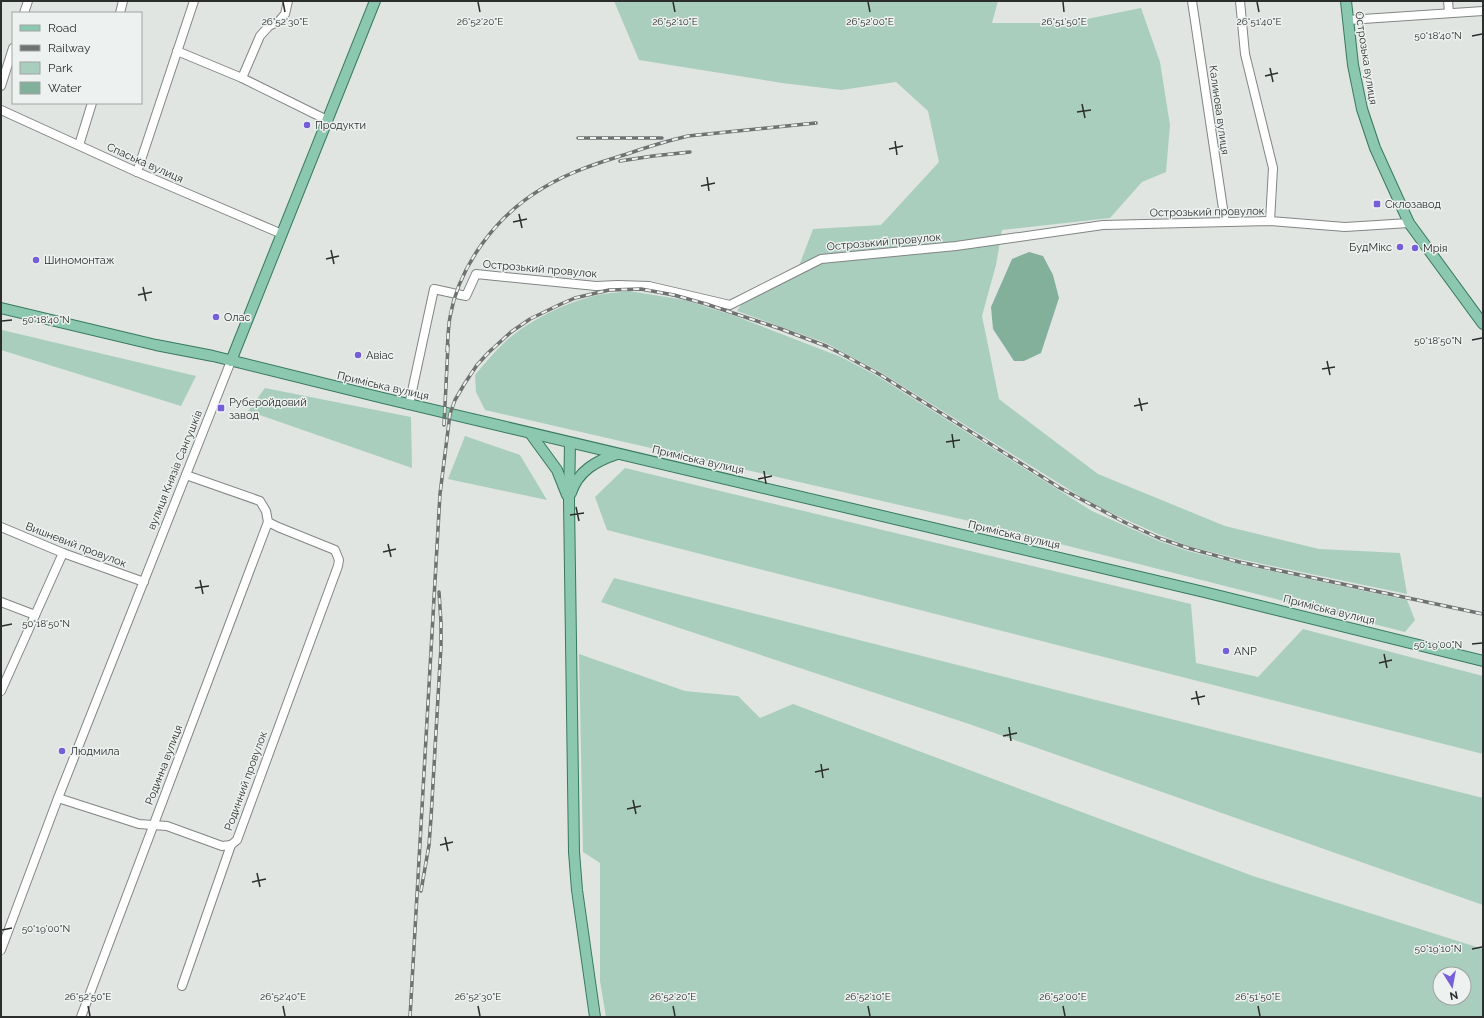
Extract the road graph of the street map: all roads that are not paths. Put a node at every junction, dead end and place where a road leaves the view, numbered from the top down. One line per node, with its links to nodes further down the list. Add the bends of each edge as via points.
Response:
1 (28, 1): 11 (street)
2 (123, 1): 12 (street)
3 (194, 1): 16 (street)
4 (288, 1): 17 (street, via 285,14 260,36)
5 (375, 1): 21 (main road, вулиця Князів Сангушків)
6 (1192, 1): 25 (street, Калинова вулиця)
7 (1240, 1): 24 (street, via 1245,54 1273,168)
8 (1346, 1): 14 (main road, Острозька вулиця)
9 (1448, 1): 13 (street)
10 (1483, 11): 13 (street)
11 (24, 12)
12 (120, 12)
13 (1449, 12): 14 (street)
14 (1348, 20): 26 (main road, Острозька вулиця, via 1353,65 1362,109 1375,148)
15 (12, 51): 18 (street)
16 (177, 51): 17 (street); 23 (street)
17 (242, 78): 21 (street)
18 (1, 86)
19 (92, 104): 22 (street)
20 (1, 110): 22 (street, Спаська вулиця)
21 (327, 120): 27 (main road, вулиця Князів Сангушків)
22 (79, 145): 23 (street, Спаська вулиця)
23 (137, 172): 27 (street, Спаська вулиця)
24 (1270, 221): 25 (street, Острозький провулок); 26 (street, Острозький провулок, via 1345,227)
25 (1225, 222): 31 (street, Острозький провулок, via 1103,225 956,246 821,259 730,305 650,286 596,286 476,274 466,296 434,289)
26 (1409, 223): 29 (main road, Острозька вулиця)
27 (282, 234): 30 (main road, вулиця Князів Сангушків)
28 (1, 308): 30 (main road, Приміська вулиця)
29 (1483, 324)
30 (231, 361): 31 (main road, Приміська вулиця); 35 (street, вулиця Князів Сангушків)
31 (409, 405): 32 (main road, Приміська вулиця)
32 (530, 433): 33 (main road, Приміська вулиця); 36 (main road, via 557,470)
33 (570, 443): 34 (main road, Приміська вулиця); 36 (main road)
34 (617, 454): 36 (main road, via 587,468 576,482); 43 (main road, Приміська вулиця, via 1204,592)
35 (186, 475): 37 (street, via 260,501 266,511); 40 (street, вулиця Князів Сангушків)
36 (569, 501): 51 (main road, via 574,852)
37 (268, 522): 46 (street, Родинна вулиця); 47 (street, Родинний провулок, via 335,550 339,560 237,840)
38 (1, 528): 39 (street, Вишневий провулок)
39 (63, 553): 40 (street, Вишневий провулок); 42 (street)
40 (144, 582): 45 (street, вулиця Князів Сангушків)
41 (1, 602): 42 (street)
42 (35, 615): 44 (street)
43 (1483, 661)
44 (1, 691)
45 (58, 798): 46 (street, via 139,824); 48 (street, вулиця Князів Сангушків)
46 (153, 825): 47 (street, via 167,826 222,846); 50 (street, Родинна вулиця)
47 (230, 845): 49 (street, Родинний провулок)
48 (1, 950)
49 (182, 986)
50 (81, 1017)
51 (595, 1017)

